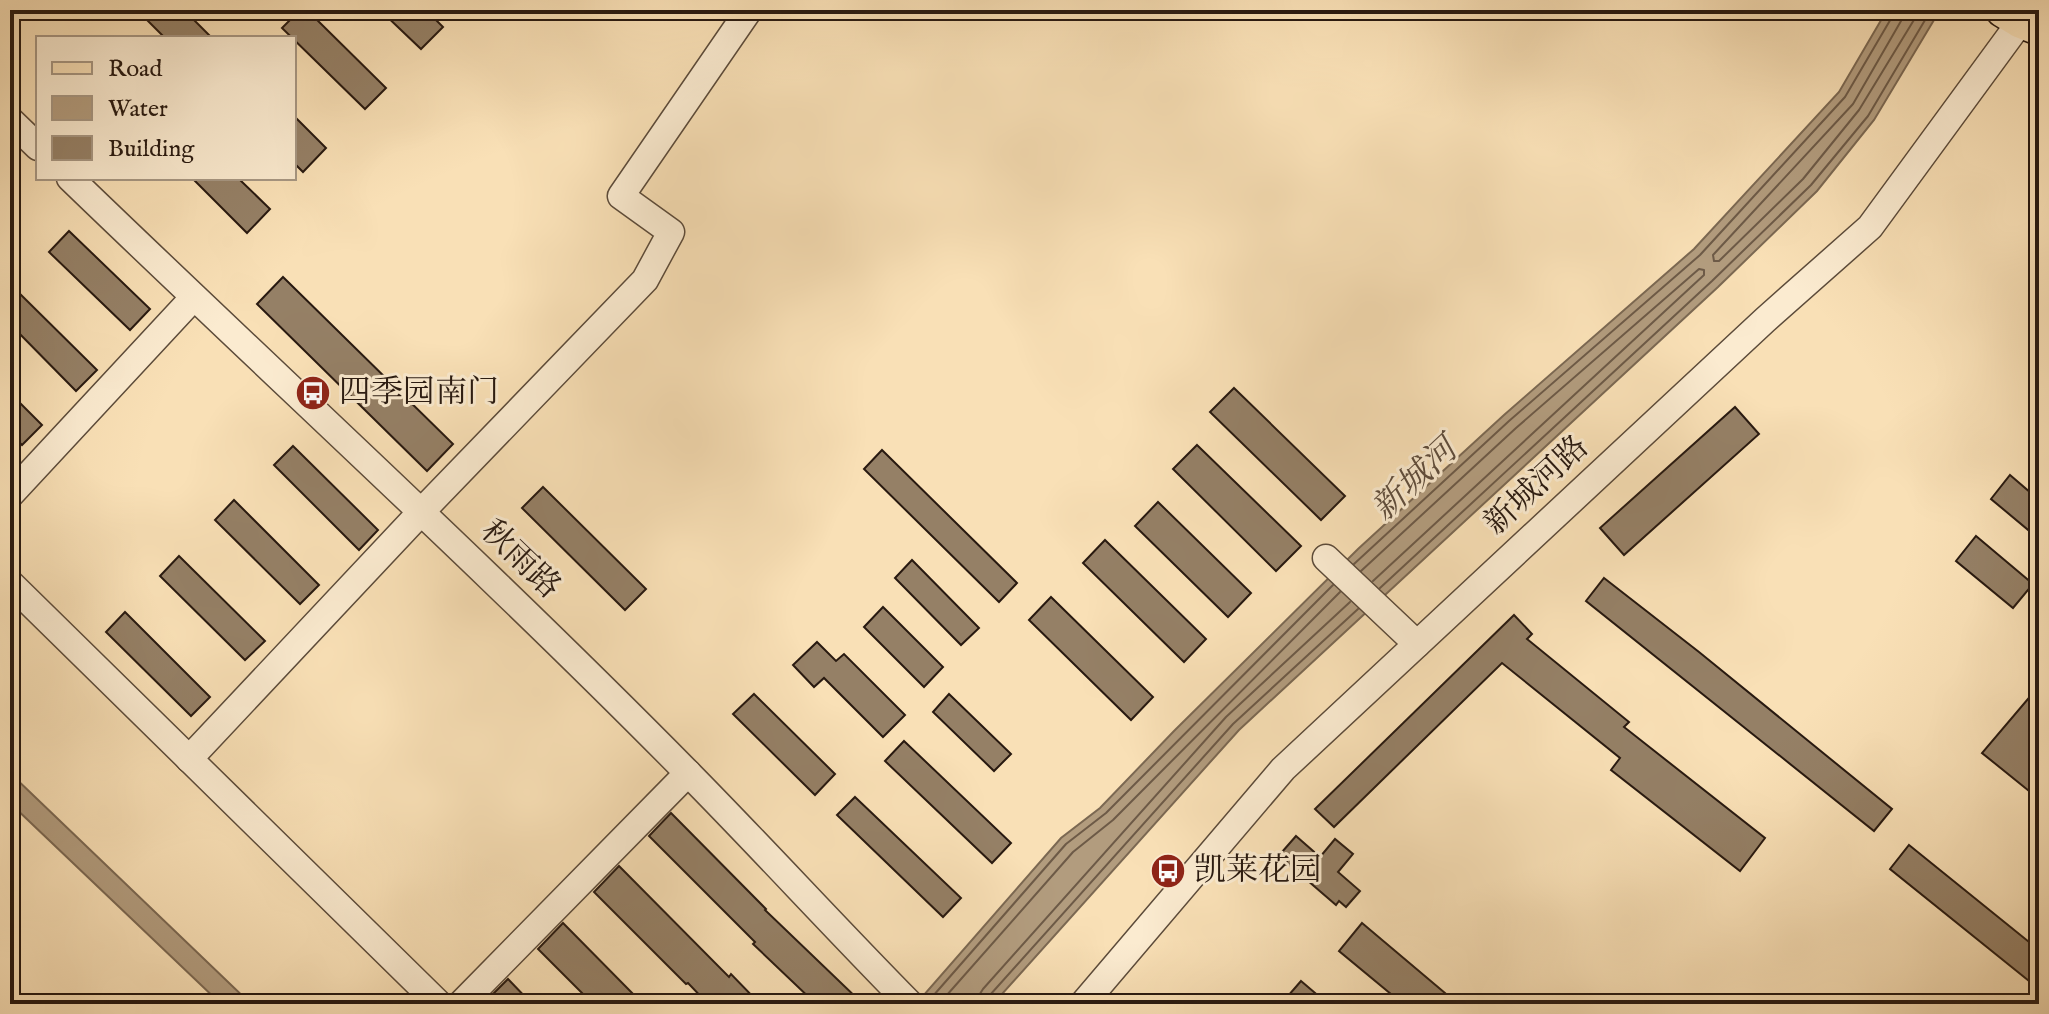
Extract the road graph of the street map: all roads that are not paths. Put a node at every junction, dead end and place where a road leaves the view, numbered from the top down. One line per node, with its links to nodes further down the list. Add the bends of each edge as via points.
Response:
1 (749, 10): 8 (street, via 621,196 671,232 645,280)
2 (2022, 17): 11 (street, 新城河路, via 1870,227)
3 (10, 120): 4 (street)
4 (36, 145)
5 (72, 180): 6 (street, 秋雨路)
6 (194, 297): 7 (street); 8 (street, 秋雨路)
7 (10, 495)
8 (422, 511): 12 (street); 13 (street, 秋雨路)
9 (1326, 558): 11 (street)
10 (10, 583): 12 (street)
11 (1417, 644): 17 (street, 新城河路, via 1283,769)
12 (189, 759): 14 (street)
13 (688, 773): 15 (street); 16 (street, 秋雨路)
14 (439, 1004)
15 (461, 1004)
16 (910, 1004)
17 (1083, 1004)

